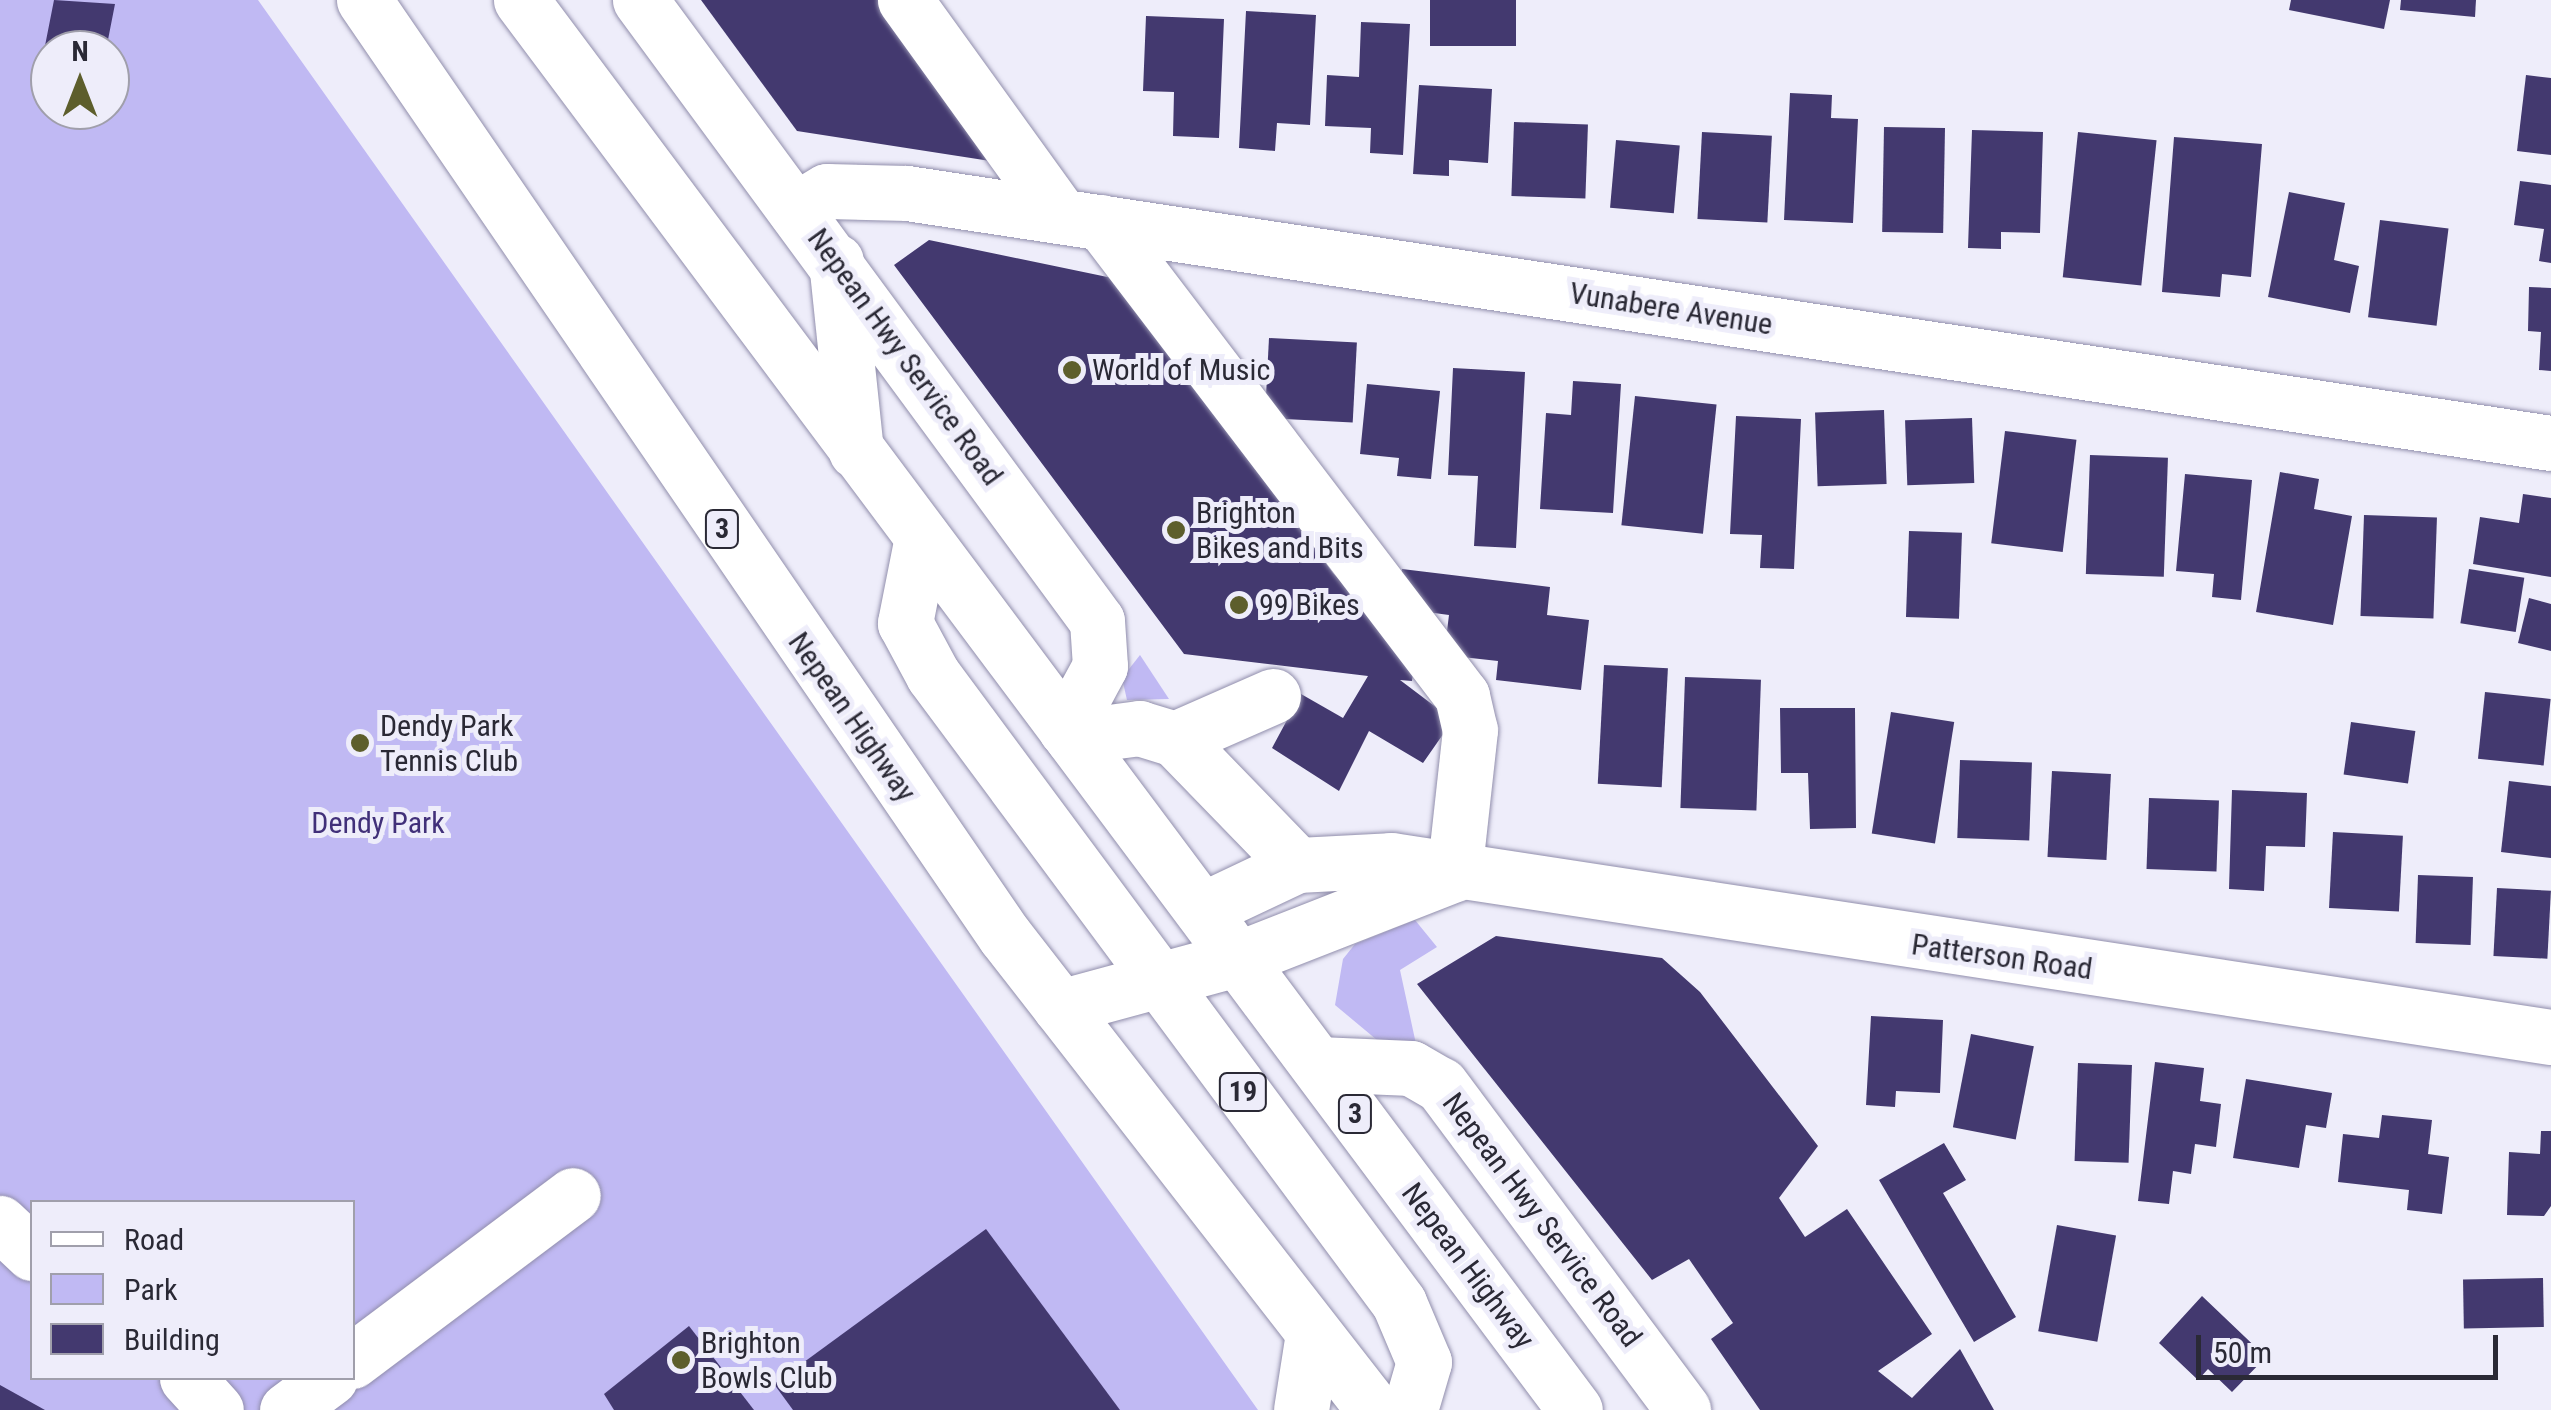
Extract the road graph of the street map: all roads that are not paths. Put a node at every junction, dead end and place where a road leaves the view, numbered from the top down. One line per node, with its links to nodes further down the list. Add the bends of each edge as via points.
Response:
1 (364, 0): 19 (main road, Nepean Highway / 3, via 846,711)
2 (521, 0): 9 (main road, Nepean Highway / 3)
3 (640, 0): 5 (main road, Nepean Hwy Service Road)
4 (904, 0): 6 (main road)
5 (795, 210): 6 (main road, Vunabere Avenue, via 848,188); 7 (main road, Nepean Hwy Service Road)
6 (1081, 219): 8 (main road, Vunabere Avenue); 15 (main road, via 1462,696 1470,730)
7 (836, 261): 9 (main road); 12 (main road, Nepean Hwy Service Road, via 1097,620 1100,666)
8 (2551, 444)
9 (856, 451): 10 (main road, Nepean Highway / 3)
10 (922, 537): 12 (main road, Nepean Highway / 3); 18 (main road, 19, via 905,623)
11 (1272, 696): 13 (main road)
12 (1069, 732): 13 (main road, via 1139,728); 16 (main road, Nepean Highway / 3)
13 (1175, 739): 14 (main road)
14 (1297, 865): 15 (main road, Patterson Road, via 1377,858); 16 (main road, Patterson Road)
15 (1454, 874): 17 (main road, Patterson Road); 20 (main road, Patterson Road)
16 (1202, 910): 17 (main road, Nepean Highway / 3); 18 (main road, Patterson Road)
17 (1240, 958): 18 (main road, Patterson Road); 21 (main road, Nepean Highway / 3)
18 (1152, 970): 19 (main road, Patterson Road); 33 (main road, 19, via 1406,1316 1424,1369)
19 (1060, 1008): 25 (main road, Nepean Highway / 3)
20 (2551, 1037)
21 (1318, 1064): 34 (main road, Nepean Highway / 3); 35 (main road, Nepean Hwy Service Road, via 1411,1068 1442,1085)
22 (572, 1195): 26 (main road)
23 (0, 1223): 24 (main road)
24 (30, 1252)
25 (1313, 1333): 31 (main road); 32 (main road, Nepean Highway / 3)
26 (355, 1358)
27 (189, 1380): 29 (main road)
28 (327, 1380): 30 (main road)
29 (216, 1410)
30 (287, 1410)
31 (1301, 1410)
32 (1374, 1410)
33 (1410, 1410)
34 (1575, 1410)
35 (1683, 1410)

